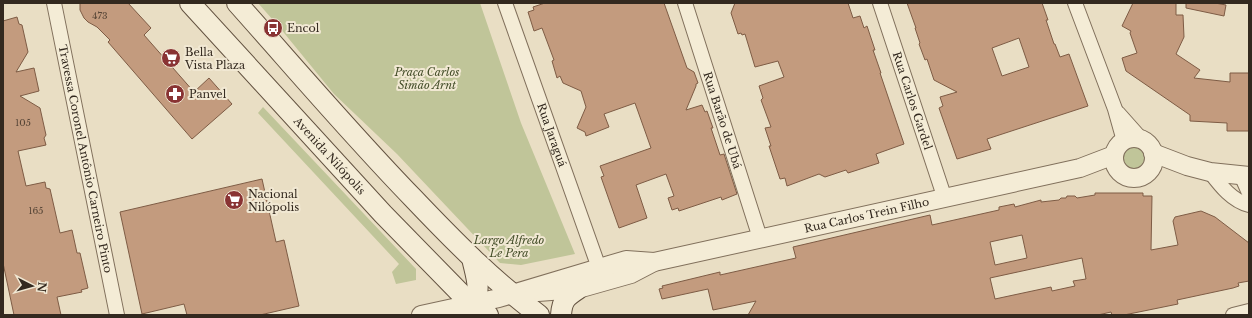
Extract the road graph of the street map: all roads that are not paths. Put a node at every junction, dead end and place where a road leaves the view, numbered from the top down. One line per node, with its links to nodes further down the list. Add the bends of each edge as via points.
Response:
1 (54, 3): 22 (street, Travessa Coronel Antônio Carneiro Pinto)
2 (190, 3): 20 (main road, Avenida Nilópolis, via 383,214)
3 (237, 3): 15 (main road, via 365,149)
4 (505, 3): 17 (street, Rua Jaraguá)
5 (685, 3): 14 (street, Rua Barão de Ubá)
6 (880, 3): 12 (street, Rua Carlos Gardel)
7 (1075, 3): 8 (street)
8 (1134, 155): 9 (street); 12 (street, Rua Carlos Trein Filho)
9 (1210, 172): 10 (street); 13 (street, via 1221,187 1240,202)
10 (1245, 175): 11 (street)
11 (1249, 193)
12 (945, 199): 14 (street, Rua Carlos Trein Filho)
13 (1249, 205)
14 (760, 238): 16 (street, Rua Carlos Trein Filho)
15 (472, 258): 19 (main road); 20 (main road, via 478,292 475,301)
16 (654, 262): 17 (street, Rua Carlos Trein Filho, via 626,260); 18 (street, Rua Carlos Trein Filho, via 630,274)
17 (599, 268): 19 (street, Rua Carlos Trein Filho)
18 (578, 289): 19 (street, Rua Carlos Trein Filho); 25 (main road, via 566,297)
19 (511, 294): 20 (street, Rua Carlos Trein Filho); 24 (main road)
20 (480, 310): 23 (street, Rua Carlos Trein Filho)
21 (1249, 311): 26 (street)
22 (117, 315)
23 (421, 315)
24 (538, 315)
25 (561, 315)
26 (1233, 315)

